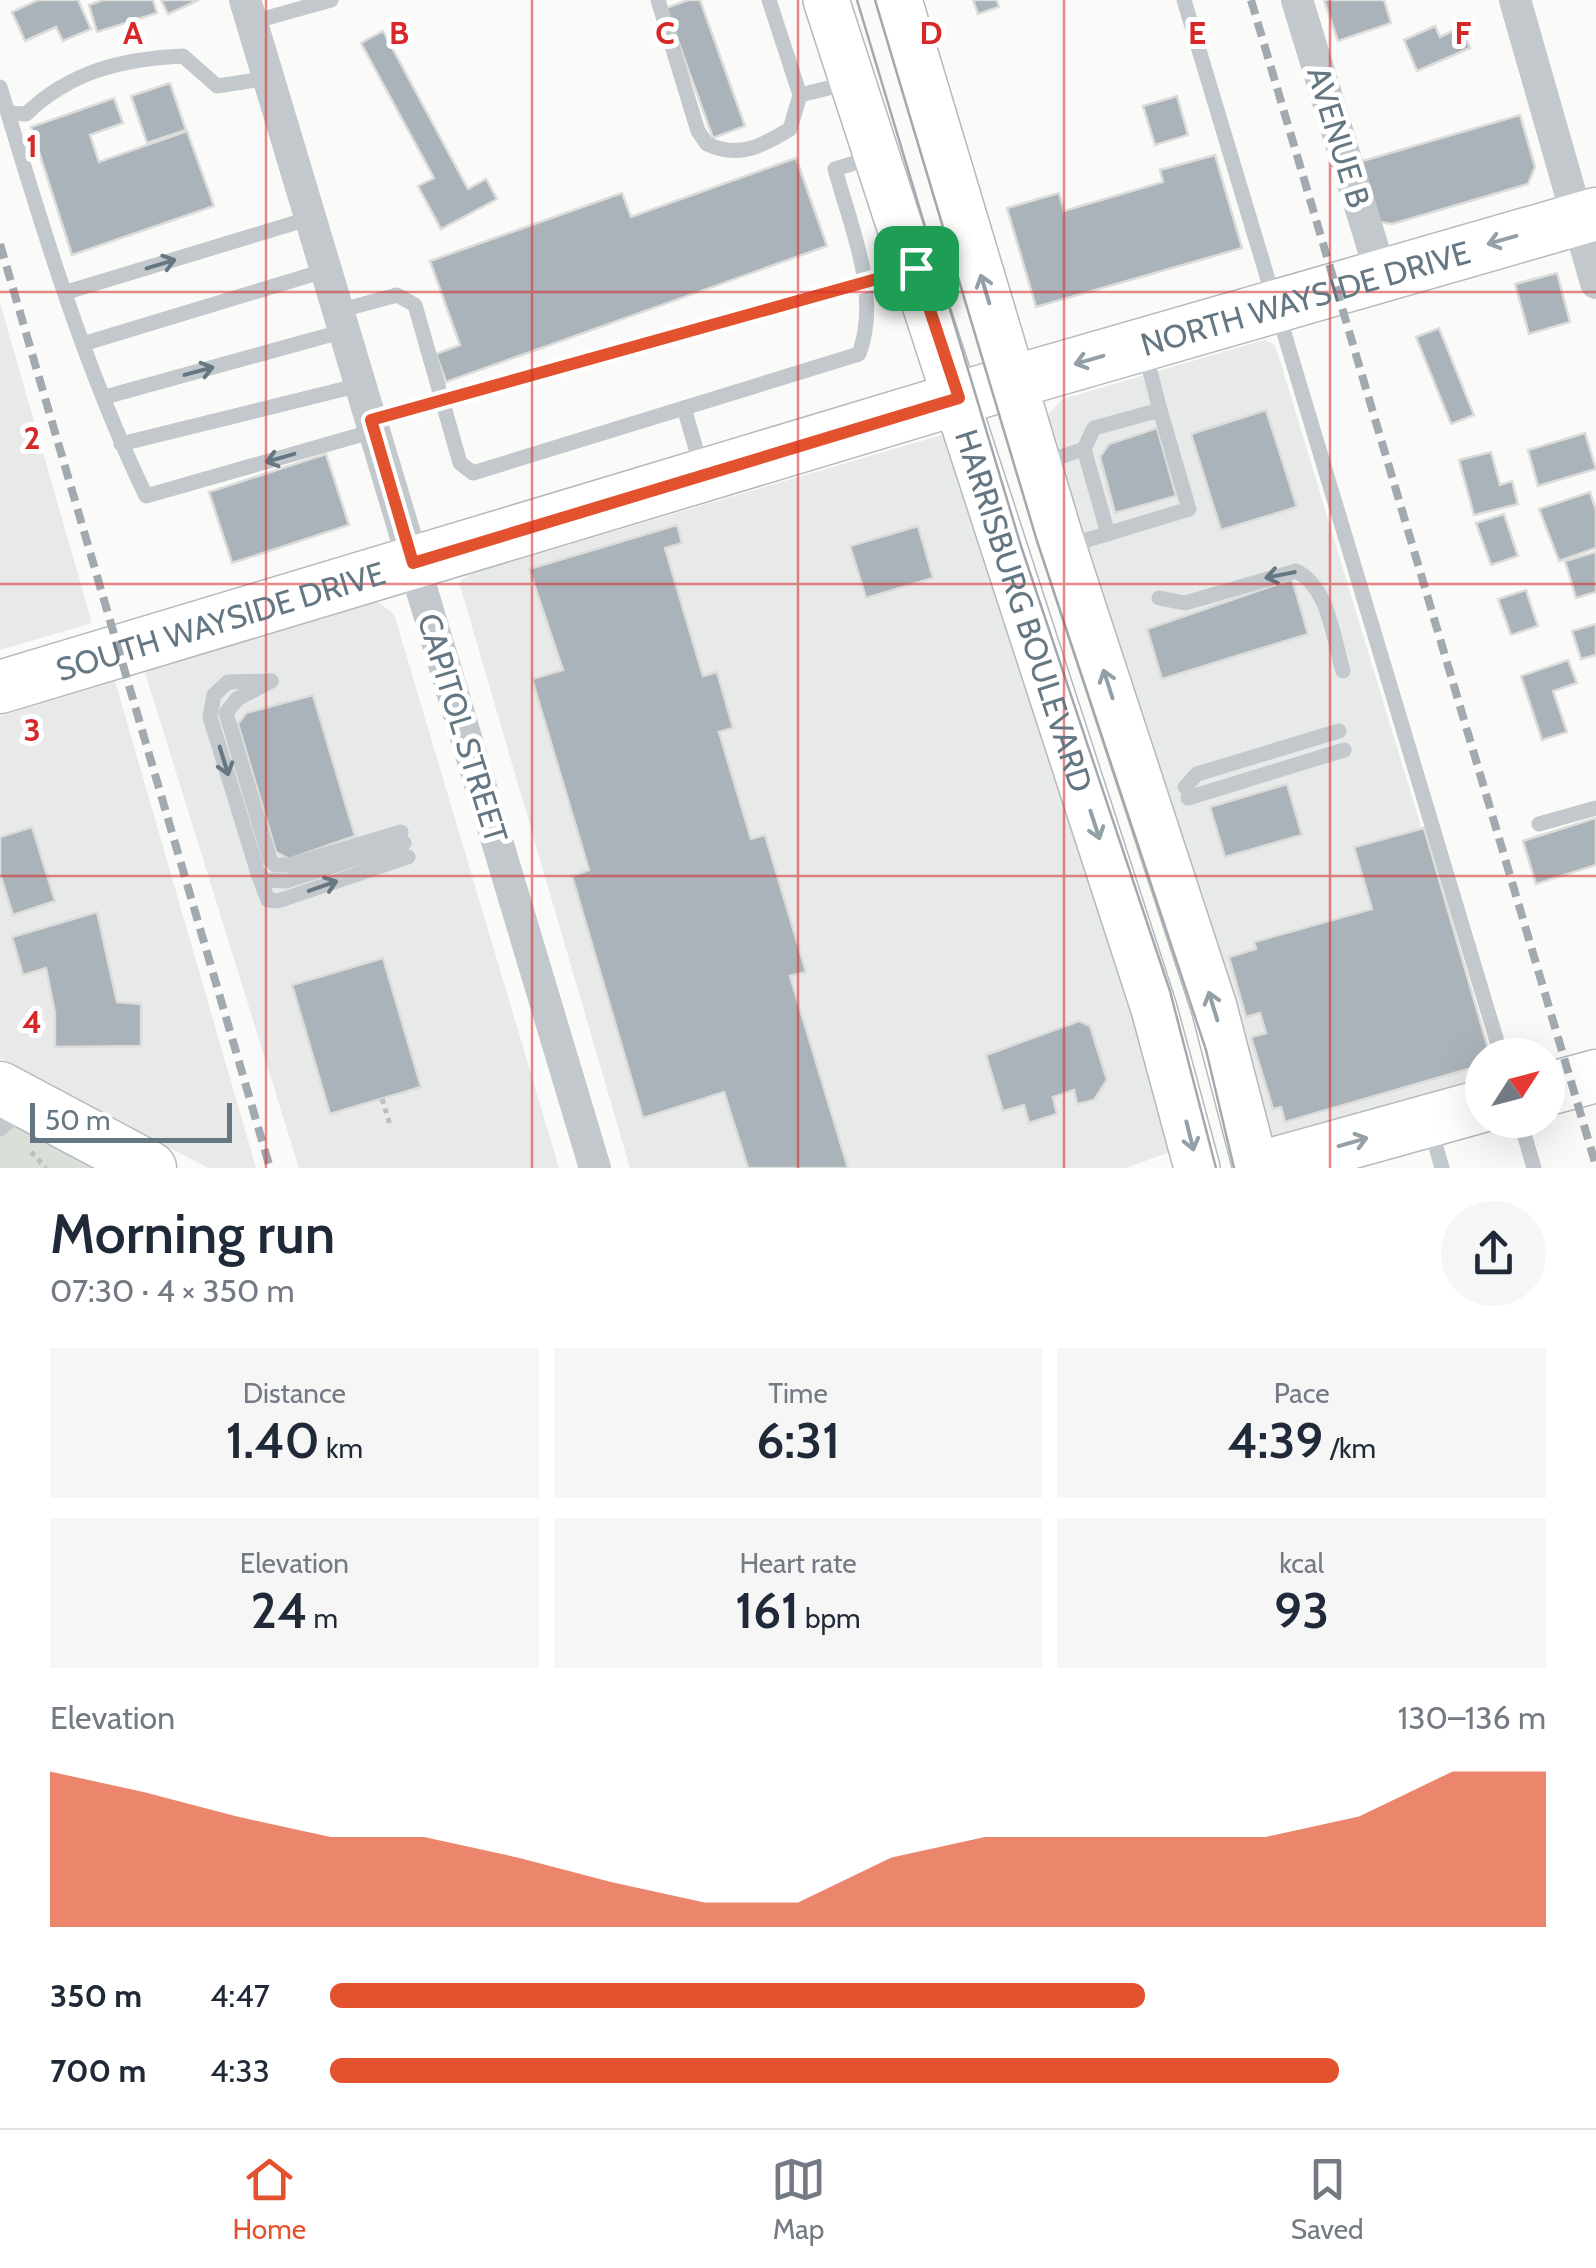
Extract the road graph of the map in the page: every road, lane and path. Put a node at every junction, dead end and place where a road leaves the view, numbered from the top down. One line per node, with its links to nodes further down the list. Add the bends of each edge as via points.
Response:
1 (332, 0): 9 (lane)
2 (658, 0): 13 (lane, via 707,144 742,153 770,141 790,129)
3 (769, 0): 13 (lane)
4 (826, 0): 11 (main road, HARRISBURG BOULEVARD)
5 (899, 0): 28 (main road, HARRISBURG BOULEVARD, one-way to 5)
6 (1184, 0): 24 (lane)
7 (1297, 0): 20 (street, AVENUE B)
8 (1515, 0): 16 (street)
9 (248, 11): 10 (street, CAPITOL STREET)
10 (269, 78): 14 (lane, via 217,86 182,56 146,58 83,73 52,89 26,114); 17 (street, CAPITOL STREET)
11 (854, 82): 13 (lane); 15 (main road, HARRISBURG BOULEVARD)
12 (0, 86): 14 (lane)
13 (800, 96)
14 (8, 112): 23 (lane)
15 (880, 156): 18 (main road, HARRISBURG BOULEVARD); 21 (lane, via 835,169)
16 (1586, 217): 20 (main road, NORTH WAYSIDE DRIVE, one-way to 20); 22 (street)
17 (311, 218): 19 (street, CAPITOL STREET); 23 (lane, one-way to 17)
18 (916, 268): 21 (lane); 31 (main road, HARRISBURG BOULEVARD)
19 (326, 270): 25 (street, CAPITOL STREET); 26 (lane)
20 (1382, 274): 24 (main road, NORTH WAYSIDE DRIVE)
21 (866, 281): 32 (lane); 33 (lane, via 868,330 859,354)
22 (1596, 283)
23 (68, 292): 26 (lane)
24 (1274, 306): 27 (main road, NORTH WAYSIDE DRIVE); 51 (lane)
25 (342, 321): 29 (street, CAPITOL STREET); 30 (lane, one-way to 25); 32 (lane, via 397,295 415,305)
26 (86, 344): 30 (lane)
27 (1143, 345): 28 (main road, NORTH WAYSIDE DRIVE, one-way to 28); 34 (lane)
28 (1013, 382): 31 (main road, SOUTH WAYSIDE DRIVE); 38 (main road, HARRISBURG BOULEVARD)
29 (360, 385): 35 (street, CAPITOL STREET); 36 (lane)
30 (105, 397): 36 (lane)
31 (959, 398): 39 (main road, SOUTH WAYSIDE DRIVE); 62 (main road, HARRISBURG BOULEVARD, one-way to 62, via 1154,1009)
32 (442, 400): 33 (lane, via 460,463 474,473); 35 (lane)
33 (684, 408): 39 (lane)
34 (1160, 410): 37 (lane, via 1094,428); 40 (lane, via 1189,509)
35 (372, 426): 36 (lane, one-way to 36, via 146,496); 42 (street, CAPITOL STREET)
36 (121, 444)
37 (1084, 449): 38 (lane); 40 (lane)
38 (1038, 464): 41 (main road, HARRISBURG BOULEVARD)
39 (704, 475): 42 (main road, SOUTH WAYSIDE DRIVE)
40 (1108, 534): 41 (lane)
41 (1063, 547): 63 (main road, HARRISBURG BOULEVARD, one-way to 41, via 1214,1007)
42 (413, 563): 45 (main road, SOUTH WAYSIDE DRIVE); 61 (street, CAPITOL STREET)
43 (1159, 598): 44 (lane, one-way to 43, via 1320,593 1296,571 1185,603)
44 (1343, 671)
45 (0, 687)
46 (1343, 745): 47 (lane)
47 (1188, 797)
48 (1596, 808): 49 (lane)
49 (1539, 824)
50 (257, 870): 50 (lane, one-way to 50, via 264,880 286,881 404,844 292,866 270,860 226,713 237,699 271,681 240,678 210,704 210,717)
51 (1495, 1038)
52 (1596, 1076): 53 (main road)
53 (1565, 1084)
54 (382, 1098): 57 (path)
55 (10, 1107): 60 (main road)
56 (1465, 1120): 59 (main road)
57 (391, 1128)
58 (1525, 1138): 64 (lane)
59 (1436, 1144): 63 (main road, one-way to 59)
60 (150, 1168)
61 (595, 1168)
62 (1198, 1168)
63 (1258, 1168)
64 (1534, 1168)

